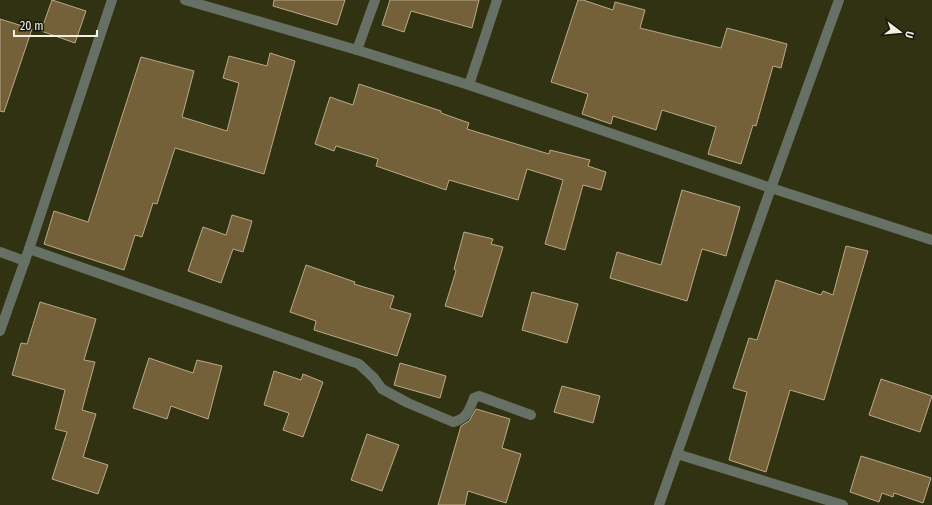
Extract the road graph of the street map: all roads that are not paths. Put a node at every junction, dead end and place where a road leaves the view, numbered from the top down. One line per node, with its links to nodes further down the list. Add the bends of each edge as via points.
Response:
1 (112, 0): 10 (street)
2 (186, 0): 6 (street)
3 (375, 0): 6 (street)
4 (498, 0): 7 (street)
5 (839, 0): 8 (street)
6 (357, 50): 7 (street)
7 (469, 84): 8 (street)
8 (771, 188): 9 (street); 15 (street)
9 (932, 240)
10 (29, 249): 12 (street); 14 (street, via 359,364 382,389 408,404 453,422 468,413 476,396)
11 (0, 252): 12 (street)
12 (25, 261): 13 (street)
13 (0, 331)
14 (531, 415)
15 (677, 454): 16 (street); 17 (street)
16 (659, 505)
17 (844, 505)

